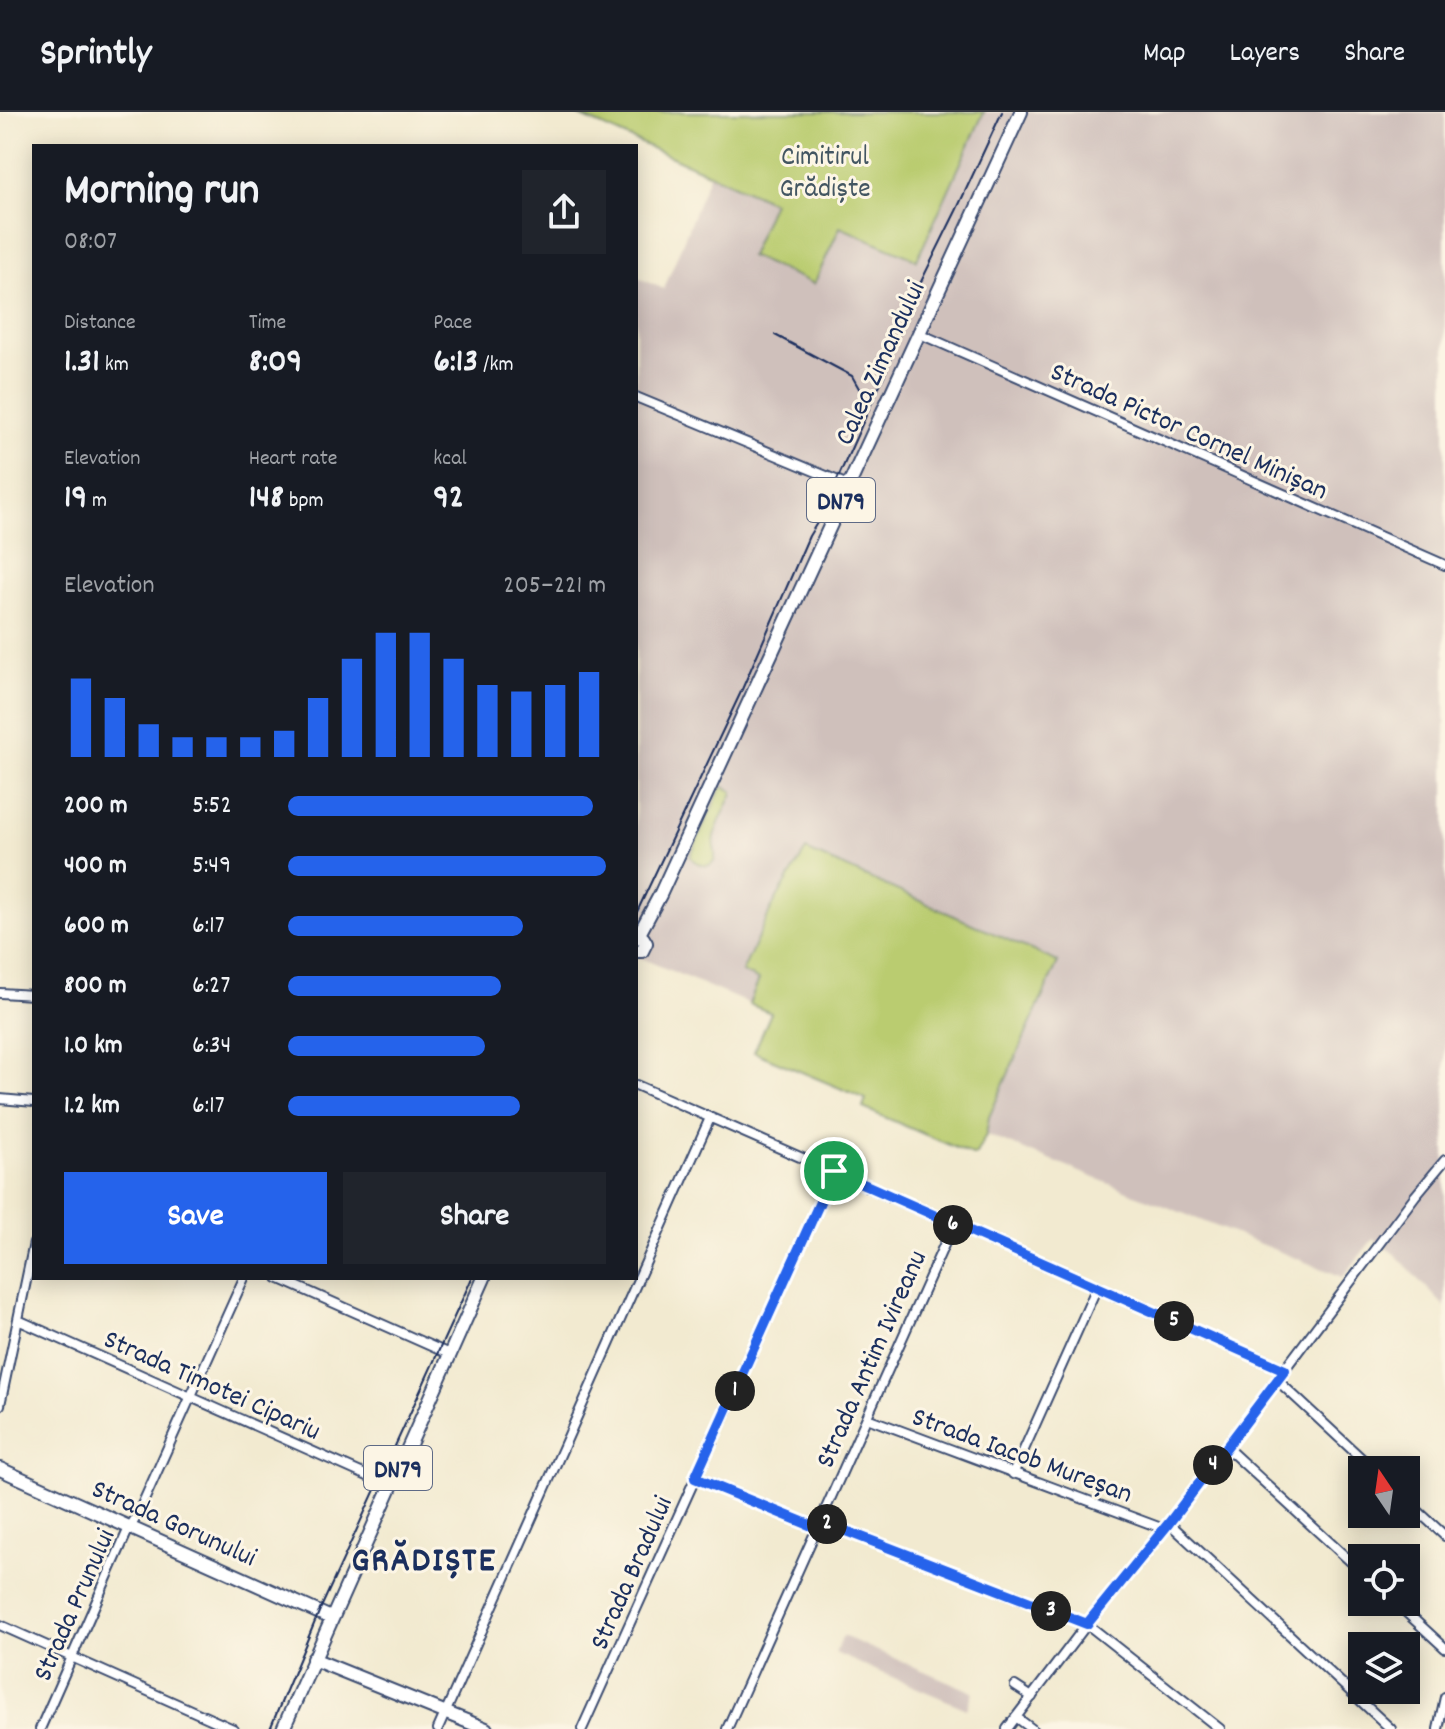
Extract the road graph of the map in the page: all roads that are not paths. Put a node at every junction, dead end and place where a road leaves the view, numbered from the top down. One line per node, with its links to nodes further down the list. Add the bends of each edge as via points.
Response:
1 (1021, 112): 2 (main road, Calea Zimandului / DN79)
2 (918, 333): 4 (main road, Calea Zimandului / DN79); 5 (street, Strada Pictor Cornel Minișan)
3 (638, 398): 4 (street)
4 (848, 485): 6 (main road, Calea Zimandului / DN79)
5 (1445, 565)
6 (638, 945)
7 (0, 993): 8 (street)
8 (32, 995)
9 (638, 1086): 12 (street)
10 (0, 1099): 11 (street)
11 (32, 1102)
12 (710, 1118): 14 (street); 17 (street)
13 (1445, 1160): 25 (street)
14 (834, 1171): 15 (street); 34 (street, Strada Bradului)
15 (953, 1225): 22 (street); 29 (street, Strada Antim Ivireanu)
16 (32, 1253): 23 (street)
17 (638, 1279)
18 (243, 1280): 27 (street, Strada Prunului)
19 (282, 1280): 24 (street)
20 (483, 1280): 24 (main road, DN79)
21 (638, 1280): 52 (street)
22 (1097, 1287): 25 (street); 33 (street)
23 (18, 1320): 27 (street, Strada Timotei Cipariu); 28 (street)
24 (449, 1354): 35 (main road, DN79)
25 (1285, 1370): 26 (street)
26 (1277, 1380): 30 (street); 31 (street)
27 (190, 1397): 35 (street, Strada Timotei Cipariu); 39 (street, Strada Prunului)
28 (0, 1405)
29 (867, 1418): 33 (street, Strada Iacob Mureșan); 37 (street, Strada Antim Ivireanu)
30 (1226, 1447): 38 (street); 41 (street)
31 (1359, 1456)
32 (0, 1469): 39 (main road, Strada Gorunului)
33 (1013, 1474): 38 (street, Strada Iacob Mureșan)
34 (695, 1478): 37 (street); 59 (street, Strada Bradului)
35 (390, 1486): 43 (main road, DN79)
36 (1420, 1513): 40 (street)
37 (818, 1525): 44 (street); 60 (street, Strada Antim Ivireanu)
38 (1166, 1526): 44 (street); 64 (street, Strada Iacob Mureșan)
39 (130, 1527): 43 (main road, Strada Gorunului); 47 (street, Strada Prunului)
40 (1445, 1536)
41 (1348, 1559)
42 (1410, 1616): 46 (street)
43 (331, 1618): 48 (main road, DN79)
44 (1087, 1624): 50 (street); 63 (street)
45 (0, 1625): 47 (street)
46 (1445, 1648)
47 (72, 1657): 54 (street, Strada Prunului); 55 (street)
48 (313, 1659): 52 (main road); 56 (main road, DN79)
49 (1015, 1686): 50 (street)
50 (1032, 1697): 53 (street)
51 (1445, 1697): 65 (street)
52 (445, 1712): 57 (street); 58 (main road)
53 (1016, 1717): 61 (street); 62 (street)
54 (40, 1729)
55 (233, 1729)
56 (283, 1729)
57 (438, 1729)
58 (486, 1729)
59 (582, 1729)
60 (727, 1729)
61 (1007, 1729)
62 (1032, 1729)
63 (1220, 1729)
64 (1391, 1729)
65 (1438, 1729)

